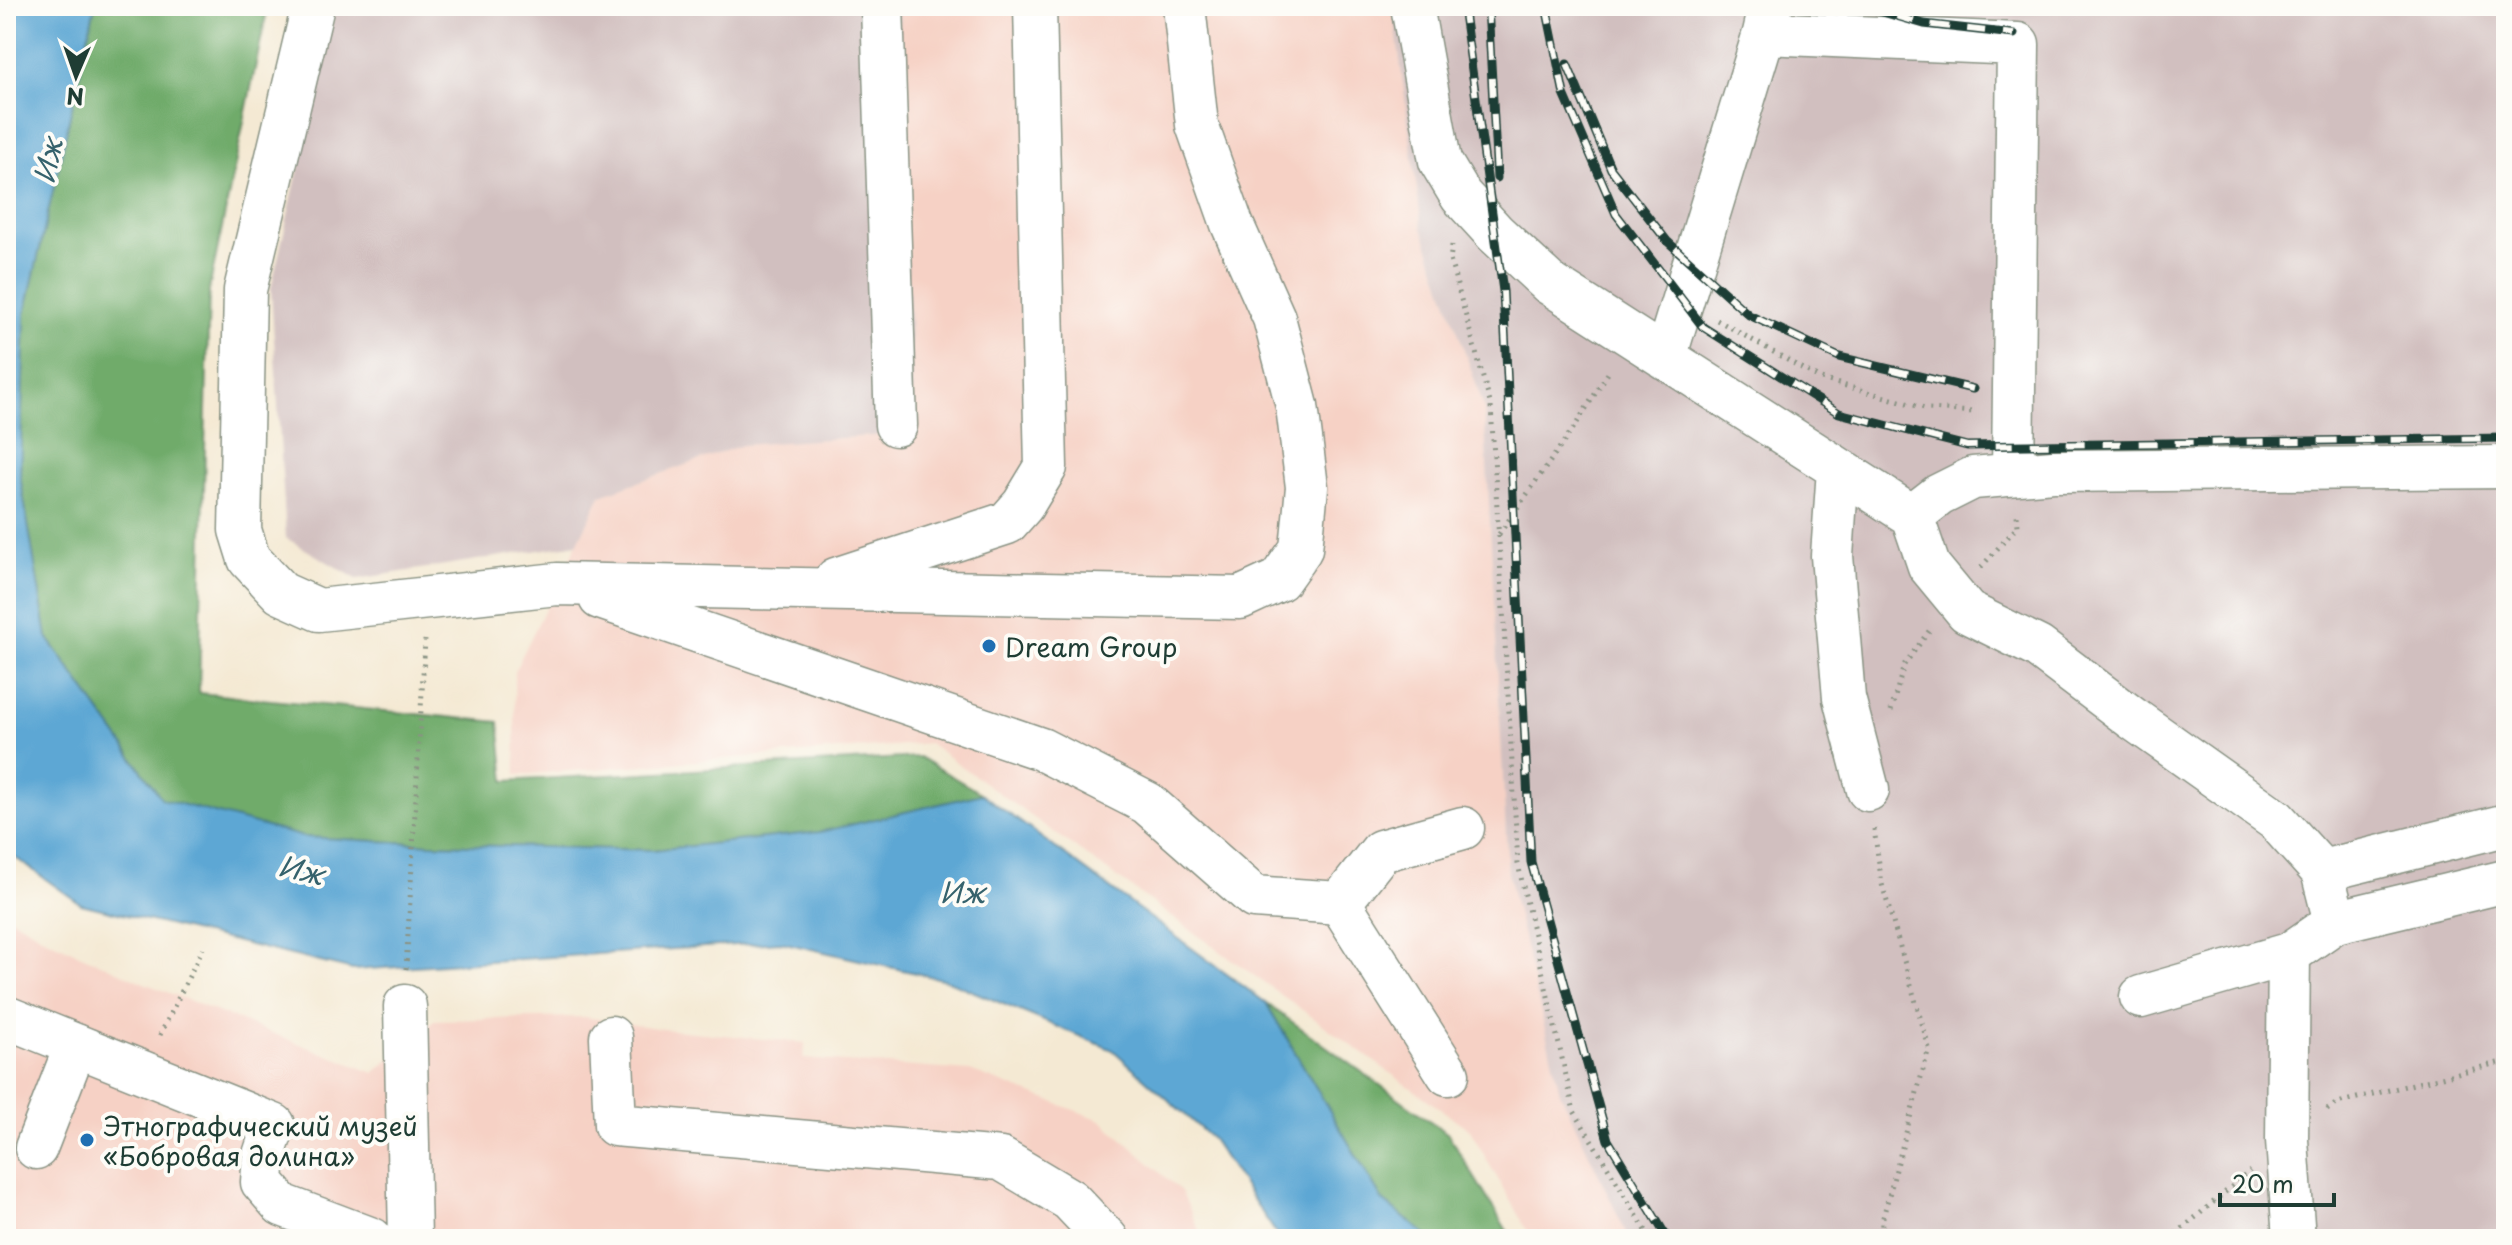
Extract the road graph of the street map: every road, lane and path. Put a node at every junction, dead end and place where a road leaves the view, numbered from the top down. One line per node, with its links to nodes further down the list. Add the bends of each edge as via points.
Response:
1 (313, 6): 17 (street, via 245,290 240,530 249,559 281,593 319,610)
2 (882, 6): 9 (street)
3 (1035, 6): 15 (street, via 1046,467 1007,523)
4 (1184, 6): 15 (street, via 1197,125 1232,224 1274,318 1297,406 1307,487 1301,549 1279,580 1240,598)
5 (1412, 6): 7 (street, via 1440,161)
6 (1767, 20): 8 (street); 12 (street, via 2018,44)
7 (1461, 196): 8 (street, via 1549,283); 39 (path, via 1450,260 1491,406 1518,864 1574,1111)
8 (1665, 358): 11 (street)
9 (896, 425)
10 (2506, 467): 12 (street)
11 (1838, 469): 13 (street); 19 (street, via 1832,556 1844,698)
12 (2013, 474): 13 (street, via 1973,478); 16 (path, via 2018,526)
13 (1912, 516): 16 (street, via 1929,566)
14 (557, 584): 15 (street); 17 (street); 24 (street, via 1041,749 1147,803 1254,897)
15 (805, 589)
16 (1954, 597): 18 (path, via 1904,665); 22 (street, via 1967,612 2038,647 2276,820)
17 (427, 600): 28 (path)
18 (1888, 721)
19 (1868, 790): 40 (path, via 1882,884 1929,1048)
20 (2506, 825): 22 (street)
21 (1463, 828): 24 (street, via 1381,851)
22 (2322, 871): 25 (street)
23 (2506, 881): 25 (street)
24 (1340, 903): 34 (street)
25 (2335, 922): 27 (street)
26 (203, 948): 33 (path)
27 (2289, 954): 29 (street); 41 (street, via 2287,1140)
28 (405, 990): 37 (street)
29 (2141, 997)
30 (6, 1017): 32 (street)
31 (611, 1037): 38 (street, via 615,1125 1001,1159 1070,1200)
32 (76, 1045): 33 (street); 35 (street)
33 (142, 1072): 36 (street, via 274,1125 262,1182 282,1205)
34 (1448, 1074)
35 (36, 1148)
36 (372, 1239)
37 (410, 1239)
38 (1107, 1239)
39 (1651, 1239)
40 (1881, 1239)
41 (2294, 1239)

